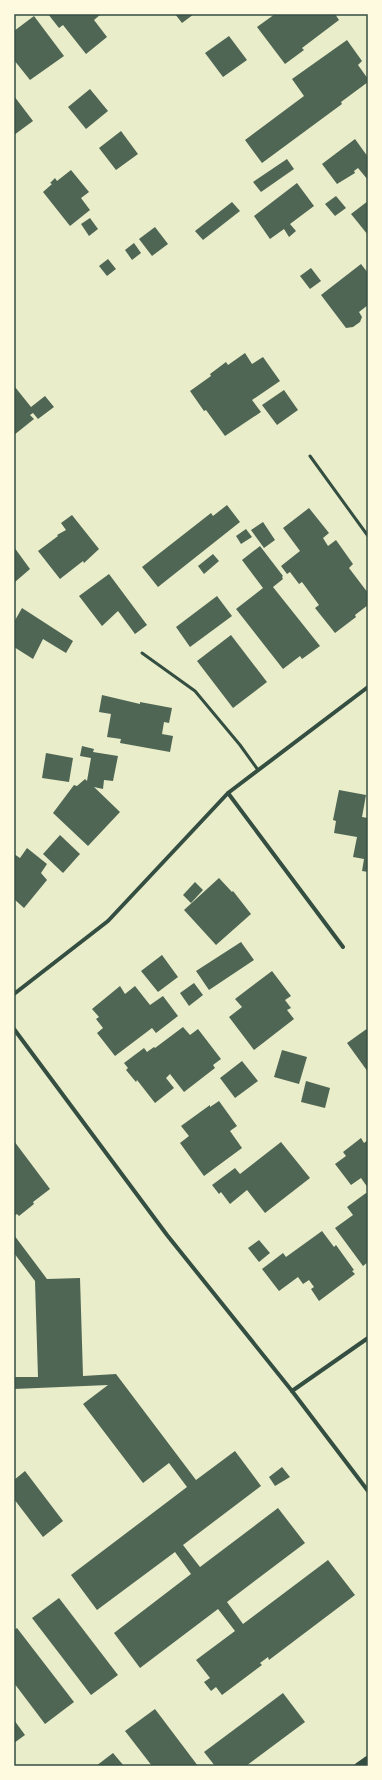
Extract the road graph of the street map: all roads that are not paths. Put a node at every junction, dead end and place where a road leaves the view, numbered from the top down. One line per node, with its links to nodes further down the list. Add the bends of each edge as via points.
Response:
1 (310, 456): 2 (lane)
2 (368, 536)
3 (142, 653): 5 (lane, via 195,691)
4 (368, 687): 5 (street)
5 (258, 770): 6 (street)
6 (228, 793): 7 (street); 8 (street, via 108,921)
7 (343, 947)
8 (14, 994)
9 (14, 1029): 11 (street, via 167,1235)
10 (368, 1338): 11 (street)
11 (292, 1391): 12 (street)
12 (368, 1491)
13 (368, 1759): 14 (street)
14 (358, 1766)

